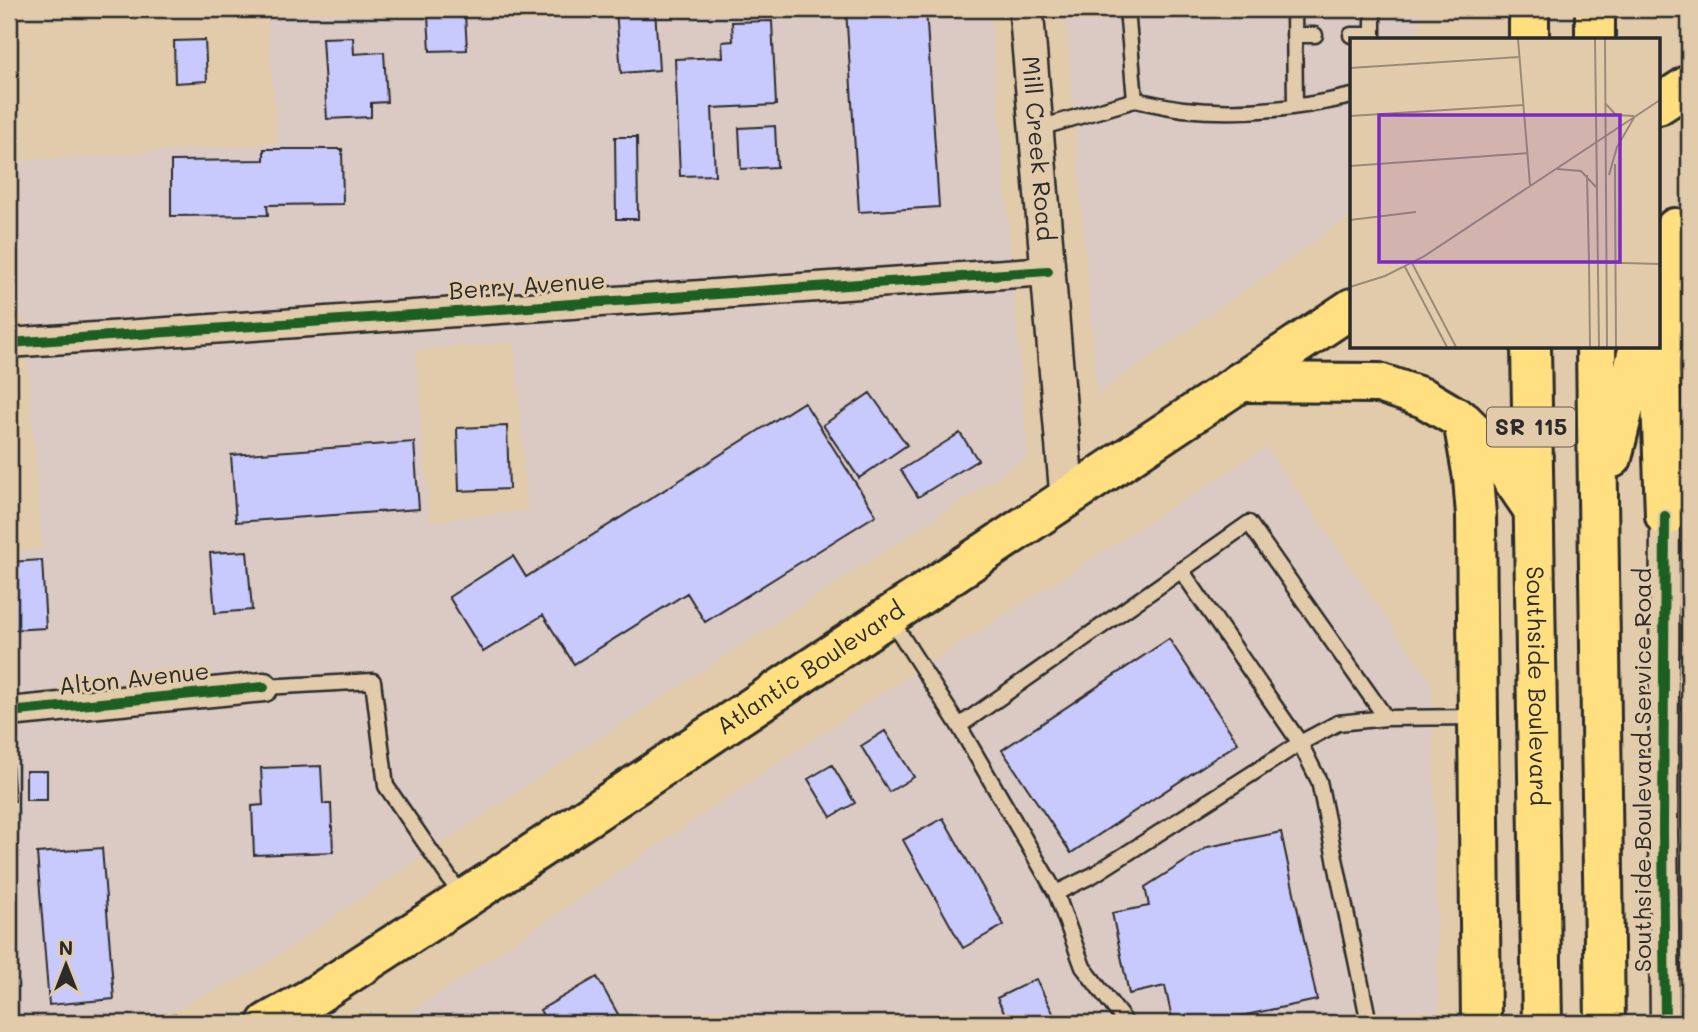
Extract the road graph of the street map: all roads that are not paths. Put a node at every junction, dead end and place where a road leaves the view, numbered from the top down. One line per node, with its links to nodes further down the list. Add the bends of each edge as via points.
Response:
1 (1026, 9): 18 (street, Mill Creek Road)
2 (1127, 9): 15 (lane)
3 (1294, 9): 7 (lane)
4 (1373, 9): 10 (lane)
5 (1529, 9): 11 (main road)
6 (1595, 9): 12 (main road)
7 (1294, 34): 8 (lane); 17 (lane)
8 (1315, 34)
9 (1351, 34): 10 (lane)
10 (1373, 37)
11 (1529, 38)
12 (1595, 38)
13 (1689, 85): 16 (main road)
14 (1350, 96): 17 (lane)
15 (1135, 100): 17 (lane, via 1184,109 1252,111); 18 (lane)
16 (1660, 104)
17 (1295, 106)
18 (1036, 129): 20 (street, Mill Creek Road)
19 (1682, 215): 21 (main road); 31 (main road, via 1660,363)
20 (1048, 271): 23 (street, Berry Avenue); 29 (street, Mill Creek Road)
21 (1660, 275)
22 (1350, 310): 27 (main road, Atlantic Boulevard)
23 (9, 343)
24 (1531, 348): 30 (main road, Southside Boulevard / SR 115)
25 (1596, 348): 32 (main road)
26 (1639, 348): 32 (main road)
27 (1240, 382): 28 (main road, via 1379,383 1424,398); 29 (main road, Atlantic Boulevard)
28 (1462, 421): 30 (main road, via 1491,448); 37 (main road, via 1474,478)
29 (1067, 497): 34 (main road, Atlantic Boulevard)
30 (1532, 508): 47 (main road, Southside Boulevard)
31 (1665, 516): 49 (street, Southside Boulevard Service Road)
32 (1598, 521): 48 (main road)
33 (1181, 570): 38 (lane, via 1249,523); 39 (lane); 40 (lane)
34 (889, 617): 39 (lane); 42 (main road, Atlantic Boulevard)
35 (264, 687): 36 (street, Alton Avenue); 42 (lane, via 373,681 386,786)
36 (9, 712)
37 (1478, 717): 38 (lane); 46 (main road)
38 (1386, 718): 40 (lane, via 1338,723)
39 (959, 726): 41 (lane)
40 (1300, 743): 41 (lane, via 1093,875); 45 (lane, via 1319,781)
41 (1056, 893): 44 (lane, via 1083,967)
42 (464, 899): 43 (main road, Atlantic Boulevard)
43 (267, 1023)
44 (1126, 1023)
45 (1369, 1023)
46 (1481, 1023)
47 (1542, 1023)
48 (1605, 1023)
49 (1665, 1023)

